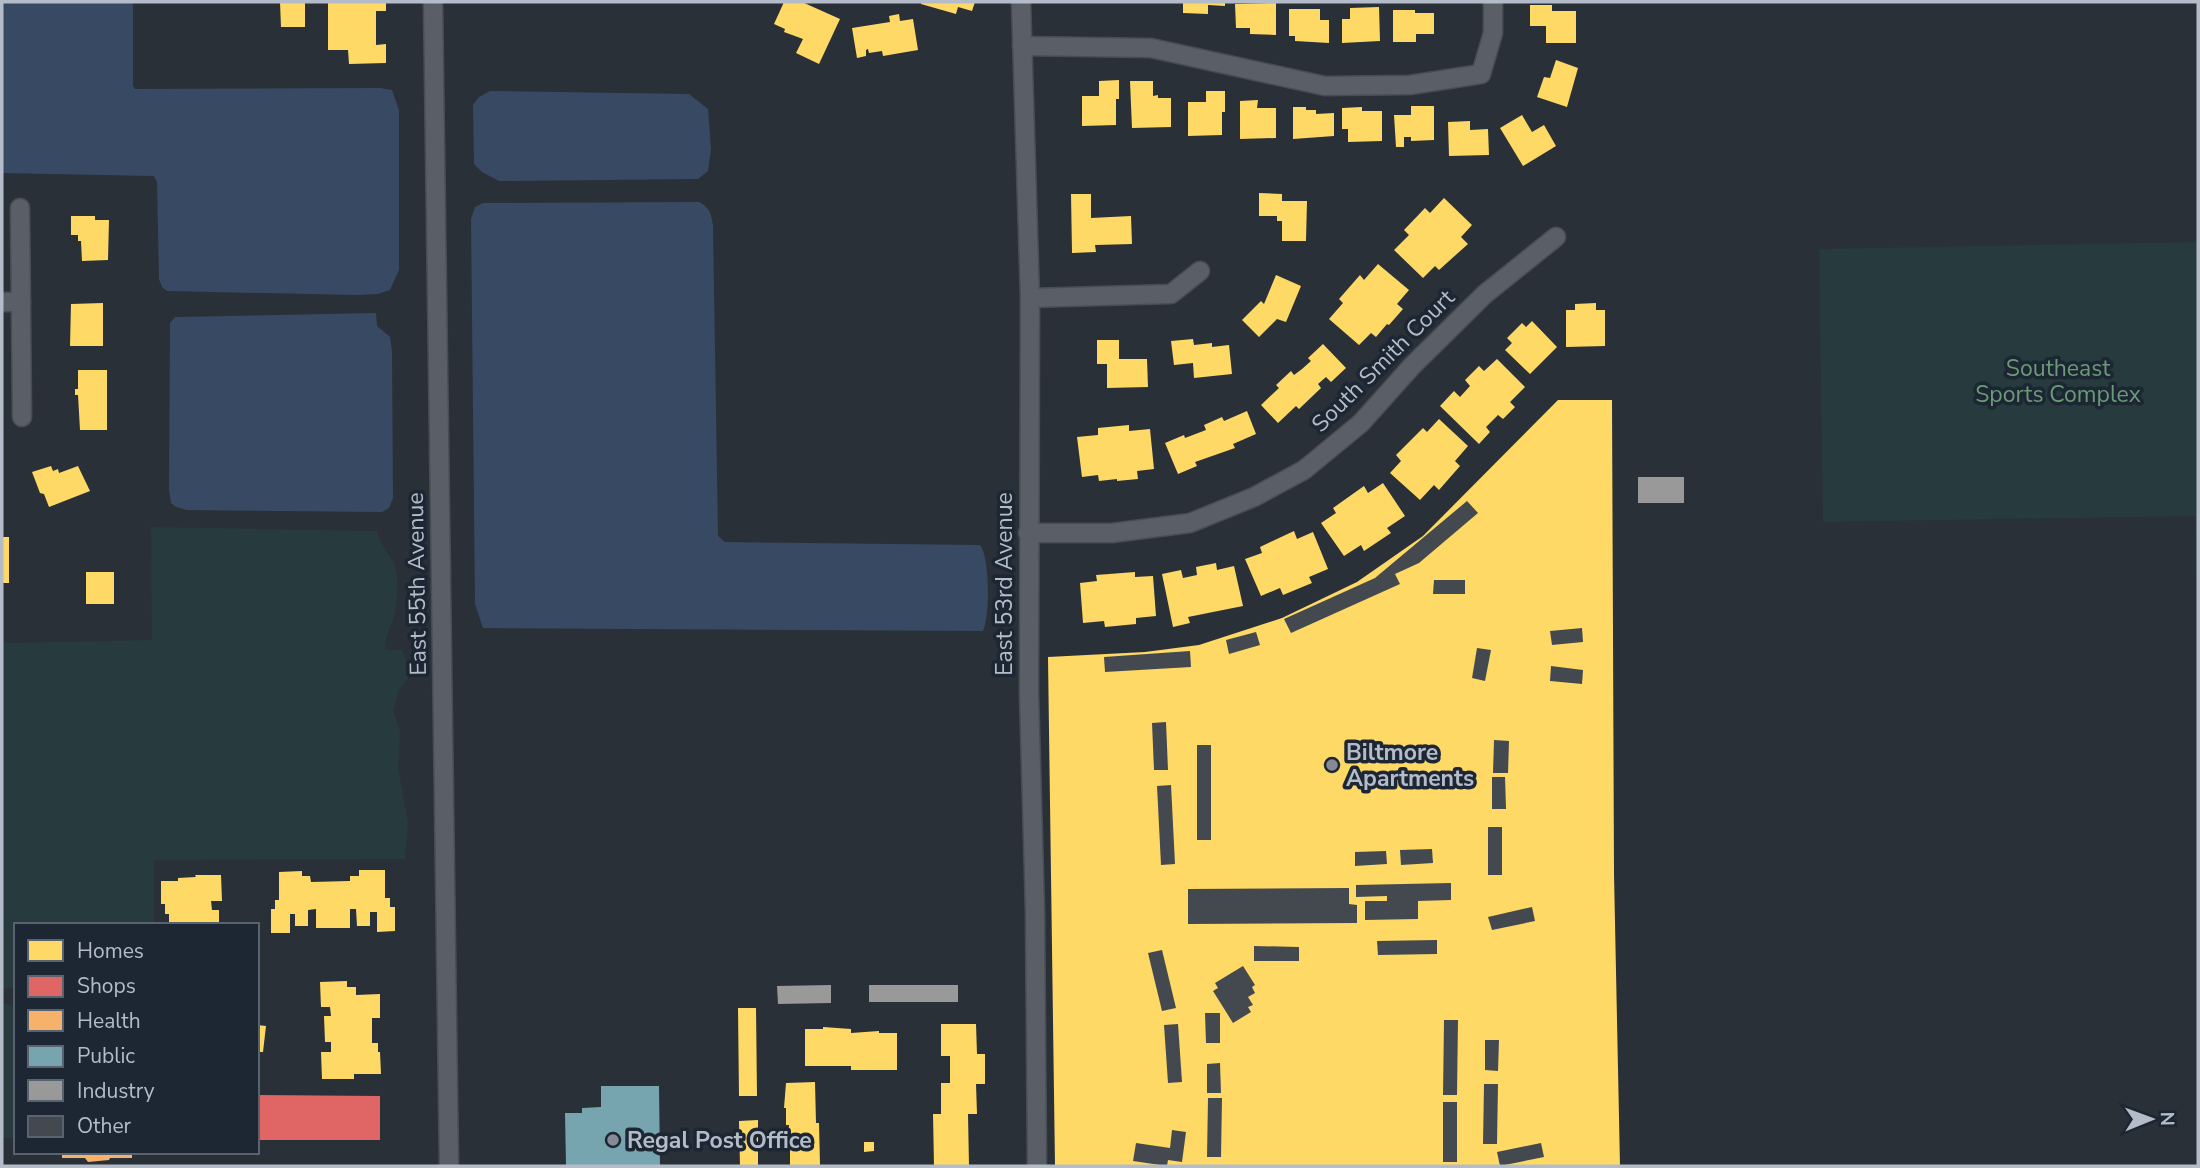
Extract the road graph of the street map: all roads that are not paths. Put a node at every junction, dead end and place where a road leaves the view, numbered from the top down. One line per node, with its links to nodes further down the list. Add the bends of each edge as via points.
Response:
1 (433, 2): 13 (street, East 55th Avenue)
2 (1021, 2): 4 (street, East 53rd Avenue)
3 (1493, 2): 4 (street, via 1493,33 1481,74 1410,85 1325,86 1151,48)
4 (1022, 46): 8 (street, East 53rd Avenue)
5 (20, 208): 10 (street)
6 (1556, 237): 12 (street, South Smith Court, via 1485,294 1360,423 1304,470 1254,497 1189,523 1112,533)
7 (1200, 271): 8 (street, via 1171,294)
8 (1030, 298): 12 (street, East 53rd Avenue)
9 (2, 302): 10 (street)
10 (21, 302): 11 (street)
11 (22, 417)
12 (1028, 533): 14 (street, East 53rd Avenue)
13 (449, 1166)
14 (1037, 1166)

